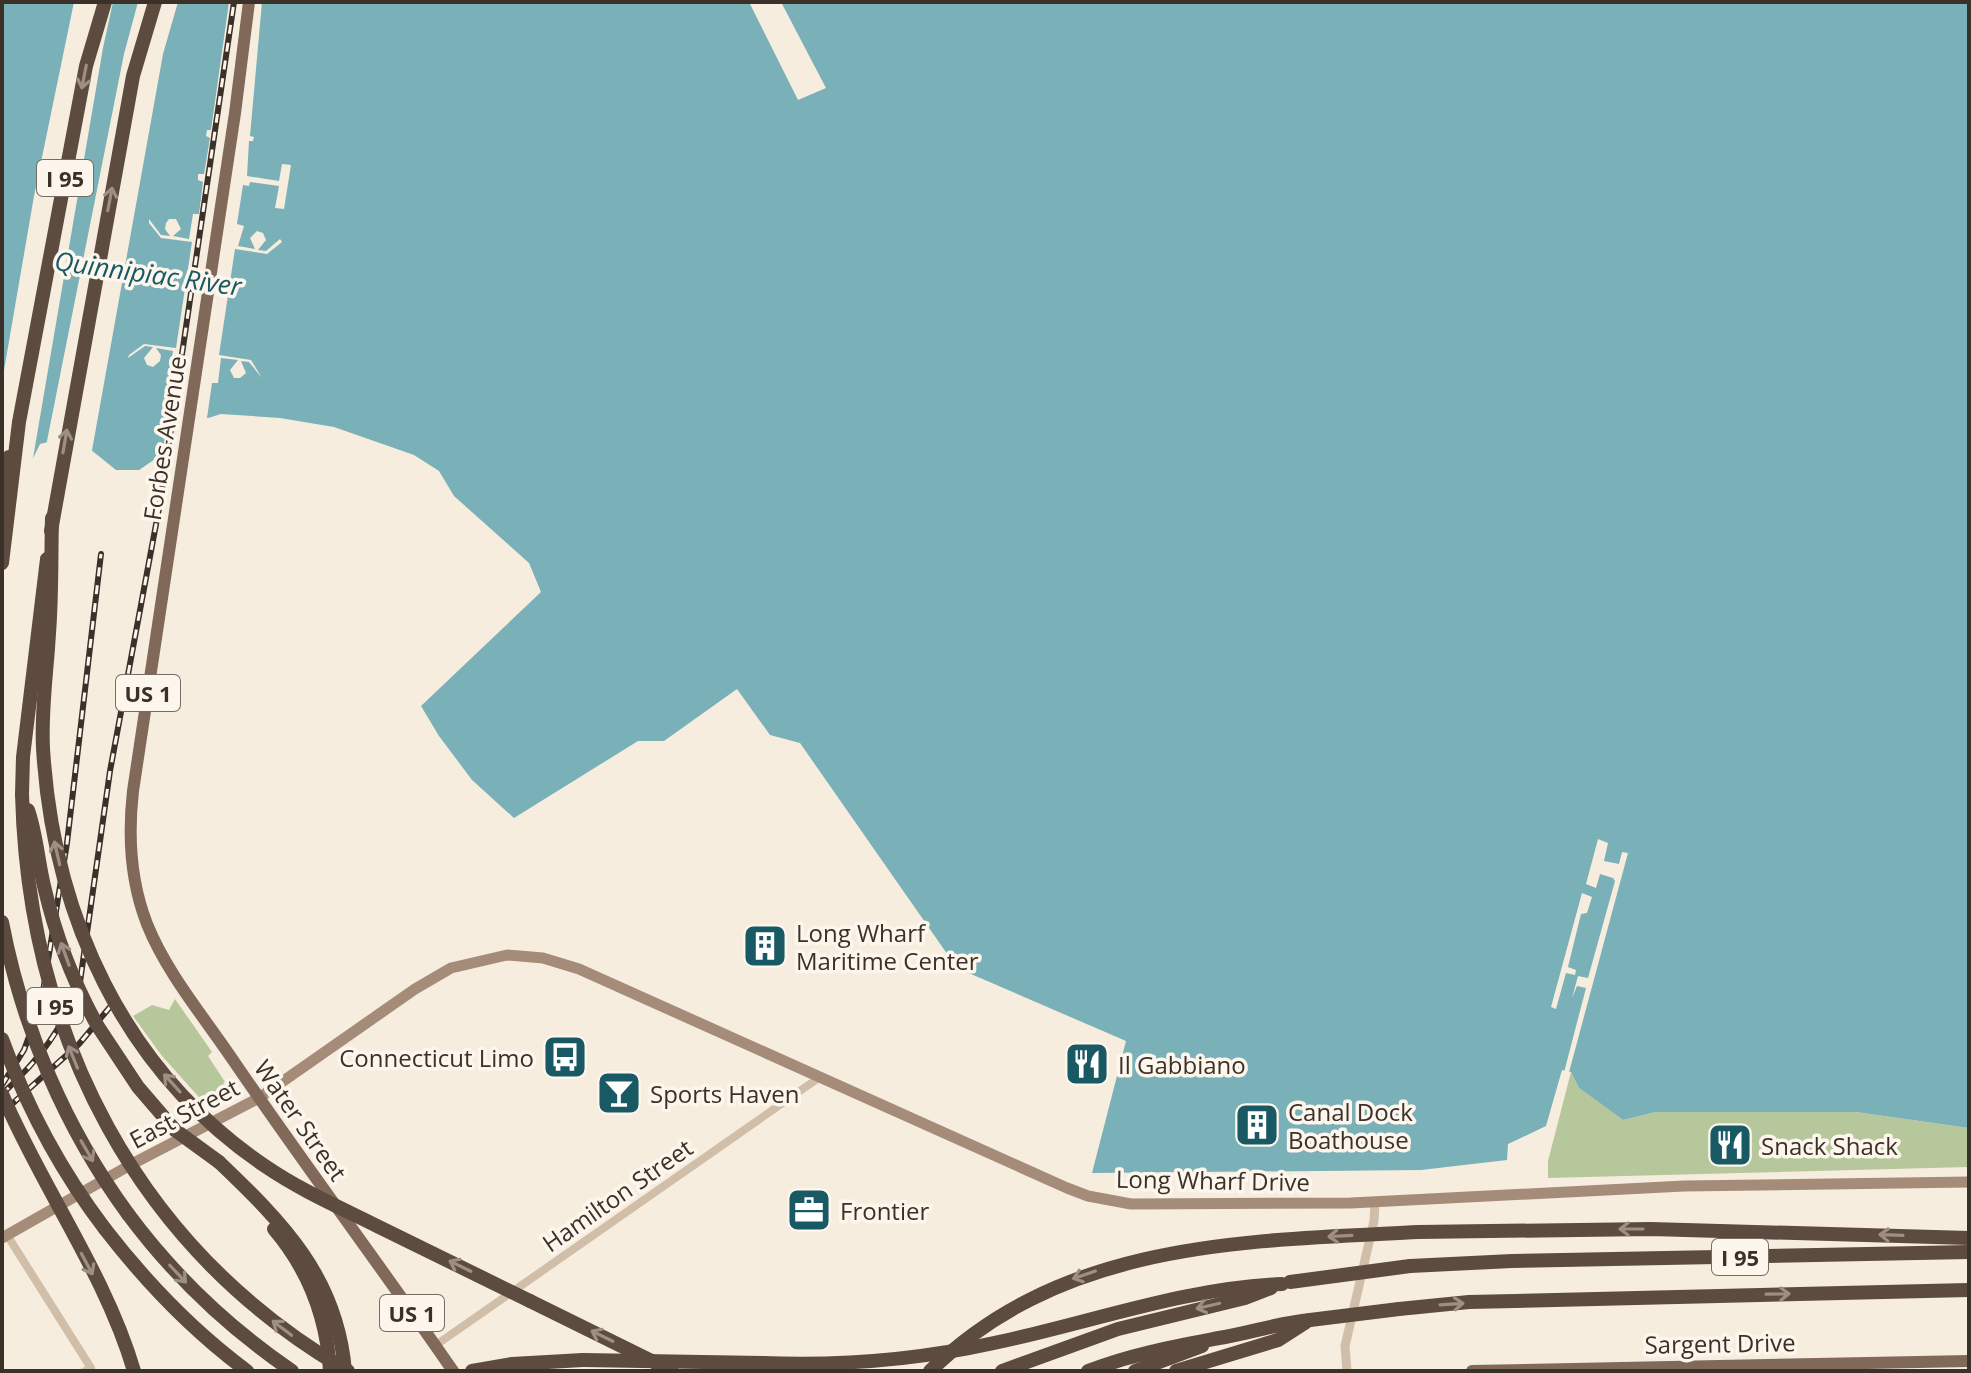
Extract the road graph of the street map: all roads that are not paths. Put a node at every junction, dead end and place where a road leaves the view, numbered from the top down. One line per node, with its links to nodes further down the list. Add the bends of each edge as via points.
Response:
1 (105, 2): 4 (highway, I 95, one-way to 4, via 86,66)
2 (155, 2): 6 (highway, I 95, one-way to 2, via 133,76)
3 (249, 2): 9 (main road, Forbes Avenue / US 1, via 133,791 130,826)
4 (19, 422): 5 (highway); 7 (highway, I 95)
5 (2, 481)
6 (52, 518): 8 (highway, I 95, bridge); 36 (highway, one-way to 6, bridge, via 318,1197 264,1165 213,1125 150,1056 95,967 74,917 51,821 43,723)
7 (2, 563)
8 (22, 794): 16 (highway, one-way to 8, bridge, via 150,1102 117,1058 79,989 50,911); 33 (highway, I 95, one-way to 8, bridge, via 277,1325 211,1266 152,1198 112,1137 80,1073 45,971 25,865)
9 (136, 881): 15 (main road, Water Street / US 1, via 148,926 164,957)
10 (2, 922): 31 (highway, I 95, one-way to 31, bridge, via 44,1063 98,1170 187,1284)
11 (507, 955): 13 (main road, Long Wharf Drive, via 579,969); 15 (main road, East Street, via 433,977)
12 (2, 1039): 30 (highway, bridge, via 37,1122 92,1212 159,1293)
13 (820, 1077): 18 (main road, Long Wharf Drive, via 1067,1188 1112,1202); 26 (street, Hamilton Street)
14 (2, 1094): 29 (highway, one-way to 29, bridge, via 110,1308)
15 (259, 1098): 19 (main road, East Street); 26 (main road, Water Street / US 1)
16 (216, 1164): 32 (highway, via 299,1265 321,1317); 33 (highway, via 277,1218 307,1257 334,1314)
17 (1969, 1182): 18 (main road, Long Wharf Drive, via 1684,1186)
18 (1375, 1203): 42 (street, via 1345,1346)
19 (5, 1237): 28 (street)
20 (1969, 1238): 37 (highway, one-way to 37, bridge, via 1666,1229 1418,1232 1232,1244 1154,1257 1058,1285 976,1332)
21 (1969, 1252): 22 (highway, I 95, bridge, via 1512,1261 1410,1266)
22 (1286, 1283): 35 (highway, bridge, via 1165,1300 941,1354 861,1363 583,1360); 38 (highway, I 95, one-way to 38, via 1118,1329)
23 (1969, 1290): 24 (highway, I 95, one-way to 23, bridge, via 1481,1302)
24 (1310, 1320): 25 (highway, I 95); 41 (highway, via 1278,1340)
25 (1222, 1338): 39 (highway, I 95, via 1166,1347); 40 (highway)
26 (436, 1345): 34 (main road, Water Street / US 1)
27 (1969, 1361): 43 (main road, Sargent Drive)
28 (88, 1369)
29 (134, 1371)
30 (247, 1371)
31 (292, 1371)
32 (330, 1371)
33 (346, 1371)
34 (453, 1371)
35 (472, 1371)
36 (672, 1371)
37 (930, 1371)
38 (1002, 1371)
39 (1088, 1371)
40 (1135, 1371)
41 (1176, 1371)
42 (1347, 1371)
43 (1472, 1371)

